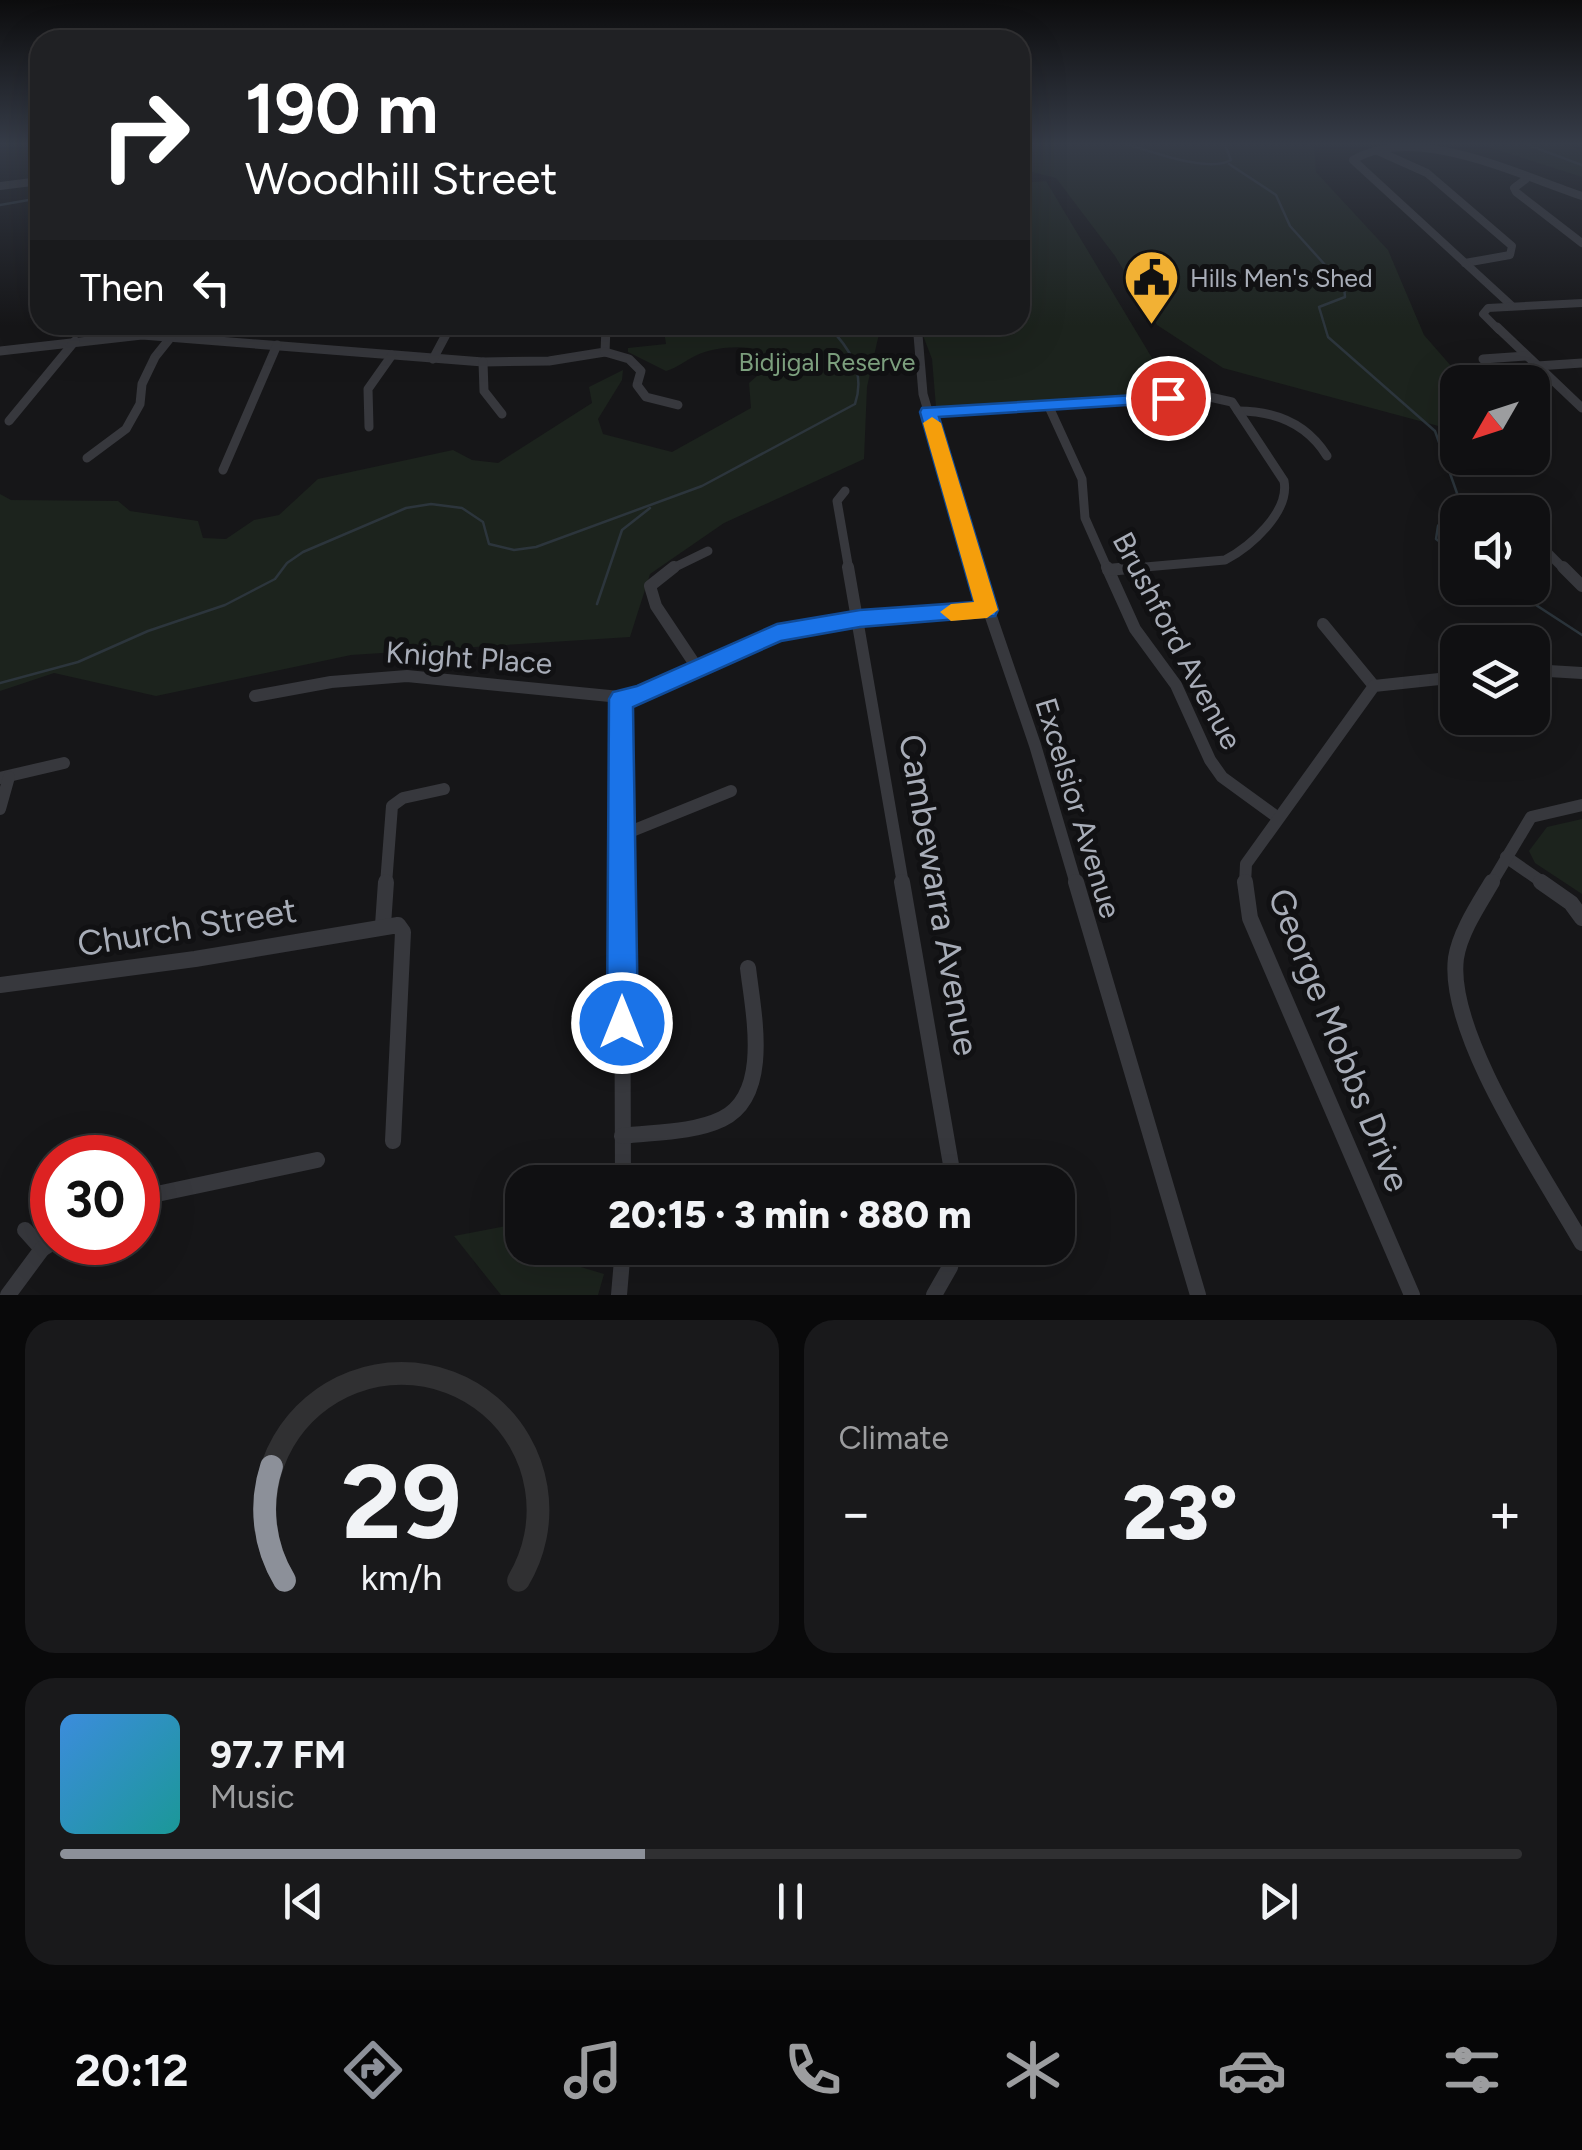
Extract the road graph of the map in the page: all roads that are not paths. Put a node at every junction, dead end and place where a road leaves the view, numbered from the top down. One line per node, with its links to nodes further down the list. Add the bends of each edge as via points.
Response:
1 (1400, 205): 5 (street)
2 (1465, 205): 5 (street, via 1512,246 1510,255)
3 (1534, 205): 4 (street)
4 (1582, 242)
5 (1465, 263): 7 (street)
6 (1582, 303): 7 (street)
7 (1512, 306): 17 (street, via 1483,314)
8 (446, 335): 18 (street)
9 (606, 335): 15 (street)
10 (918, 335): 29 (street, Excelsior Avenue)
11 (169, 337): 12 (street); 13 (street); 33 (street, via 142,384 130,424)
12 (75, 341): 14 (street); 31 (street)
13 (277, 345): 16 (street); 37 (street)
14 (0, 351)
15 (606, 352): 20 (street); 25 (street, via 637,364 637,385 646,397)
16 (392, 355): 18 (street); 32 (street, via 368,389)
17 (1527, 356): 19 (street); 22 (street)
18 (433, 359): 20 (street)
19 (1483, 359)
20 (483, 362): 30 (street, via 484,392)
21 (1582, 363): 23 (street)
22 (1535, 365)
23 (1550, 365)
24 (1550, 379): 27 (street)
25 (678, 405)
26 (1049, 407): 28 (street, via 1214,396); 29 (street); 41 (street, Brushford Avenue, via 1082,479 1085,518)
27 (1582, 408)
28 (1238, 411): 35 (street, via 1294,423); 41 (street, via 1284,481 1282,506 1225,560)
29 (929, 412): 43 (street, Excelsior Avenue)
30 (502, 414)
31 (9, 421)
32 (369, 427)
33 (106, 446): 34 (street); 36 (street)
34 (120, 452)
35 (1327, 456)
36 (87, 458)
37 (223, 470)
38 (844, 490): 44 (street, Cambewarra Avenue, via 837,501)
39 (708, 551): 46 (street, via 650,586)
40 (1550, 555): 42 (street)
41 (1108, 570): 59 (street, Brushford Avenue, via 1136,629 1176,685 1210,760)
42 (1582, 586)
43 (987, 610): 44 (street); 81 (street, Excelsior Avenue, via 1035,745)
44 (860, 619): 46 (street, via 777,633); 70 (street, Cambewarra Avenue)
45 (1323, 624): 50 (street)
46 (698, 669): 52 (street)
47 (1550, 671): 48 (street)
48 (1582, 673)
49 (1440, 679): 50 (street)
50 (1374, 686): 59 (street, George Mobbs Drive)
51 (255, 696): 52 (street, Knight Place, via 407,676)
52 (621, 699): 60 (street)
53 (64, 763): 54 (street)
54 (5, 778): 58 (street)
55 (444, 789): 63 (street, via 392,806)
56 (732, 791): 60 (street)
57 (1582, 805): 61 (street, via 1530,817)
58 (0, 809)
59 (1277, 817): 82 (street, George Mobbs Drive, via 1246,864 1250,918)
60 (622, 835): 66 (street)
61 (1506, 857): 62 (street, via 1571,902); 74 (street, via 1456,955 1455,994 1469,1038)
62 (1582, 918)
63 (383, 925): 65 (street, Church Street); 67 (street, via 403,932)
64 (748, 968): 66 (street, via 753,1078 743,1101 719,1120)
65 (0, 985)
66 (622, 1136): 69 (street)
67 (393, 1141)
68 (317, 1160): 71 (street)
69 (623, 1165)
70 (951, 1165)
71 (160, 1193)
72 (25, 1230): 73 (street)
73 (30, 1233)
74 (1582, 1242)
75 (32, 1265): 78 (street)
76 (621, 1265): 79 (street)
77 (950, 1265): 80 (street)
78 (8, 1295)
79 (618, 1295)
80 (934, 1295)
81 (1198, 1295)
82 (1412, 1295)

